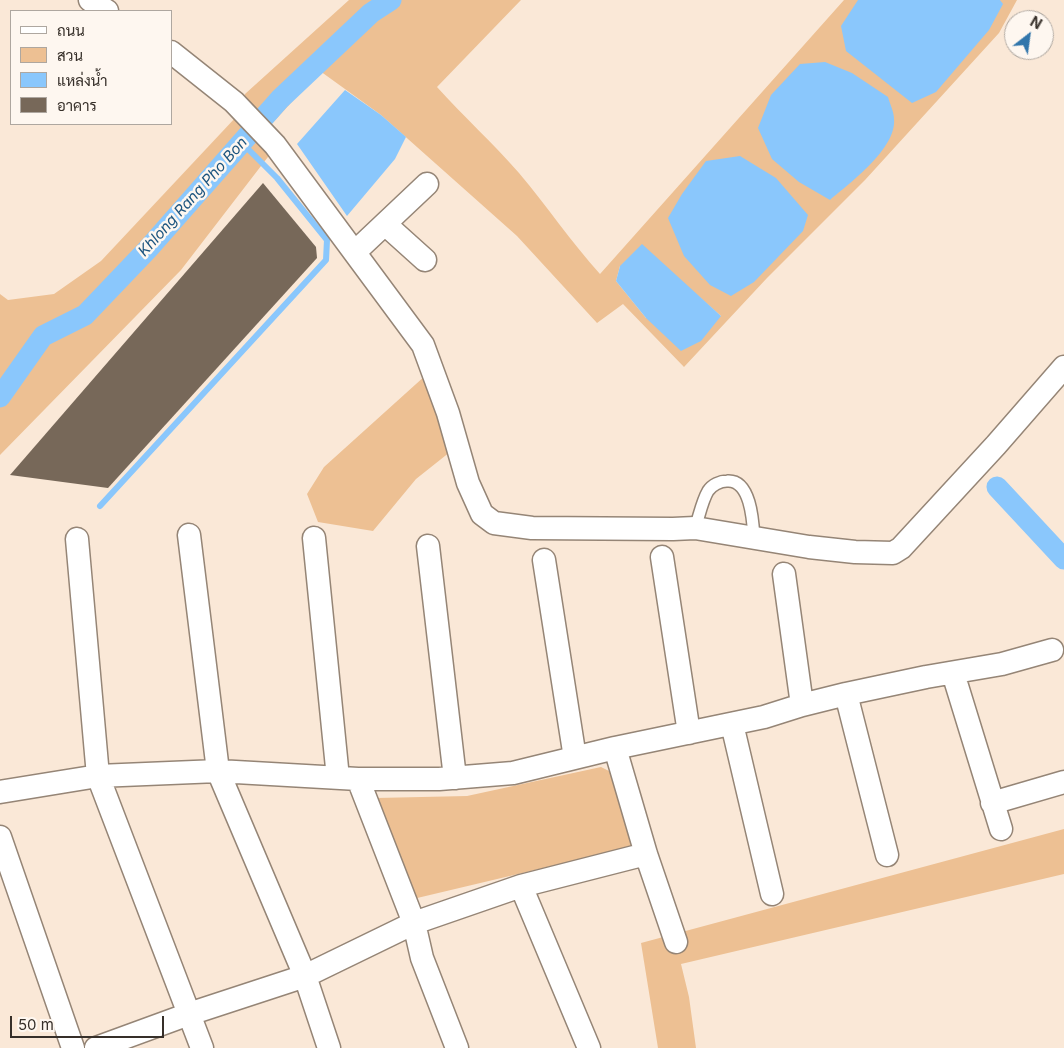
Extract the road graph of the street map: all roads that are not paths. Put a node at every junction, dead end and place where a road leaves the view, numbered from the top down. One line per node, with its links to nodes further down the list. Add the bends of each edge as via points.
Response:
1 (90, 0): 2 (street)
2 (106, 10)
3 (172, 53): 6 (street, via 234,102 275,145)
4 (427, 184): 5 (street)
5 (385, 224): 6 (street); 7 (street)
6 (355, 252): 9 (street, via 423,346 448,413 468,483 478,509 486,518 494,523 532,528)
7 (425, 260)
8 (1064, 368): 12 (street, via 893,553 855,552)
9 (695, 528): 12 (street); 12 (lane, via 708,491 720,481 732,480 743,487 749,502)
10 (189, 535): 26 (street)
11 (314, 538): 28 (street)
12 (754, 538)
13 (77, 539): 27 (street)
14 (428, 546): 29 (street)
15 (662, 557): 23 (street)
16 (544, 560): 25 (street)
17 (784, 574): 21 (street)
18 (1052, 650): 19 (street, via 1002,664)
19 (953, 672): 20 (street); 32 (street)
20 (846, 694): 21 (street); 36 (street)
21 (802, 705): 22 (street)
22 (732, 724): 23 (street); 38 (street)
23 (689, 733): 24 (street)
24 (615, 748): 25 (street); 35 (street)
25 (575, 758): 29 (street, via 513,773)
26 (218, 771): 27 (street); 28 (street); 41 (street)
27 (98, 776): 31 (street); 42 (street)
28 (348, 778): 29 (street); 39 (street)
29 (455, 778)
30 (1064, 782): 32 (street)
31 (0, 792)
32 (992, 803): 33 (street)
33 (1001, 829)
34 (0, 837): 43 (street)
35 (646, 854): 37 (street); 40 (street)
36 (887, 855)
37 (521, 886): 39 (street); 48 (street)
38 (772, 894)
39 (414, 923): 41 (street); 47 (street, via 422,958)
40 (676, 942)
41 (305, 976): 42 (street); 46 (street)
42 (189, 1014): 44 (street); 45 (street)
43 (73, 1048)
44 (96, 1048)
45 (202, 1048)
46 (329, 1048)
47 (457, 1048)
48 (589, 1048)

